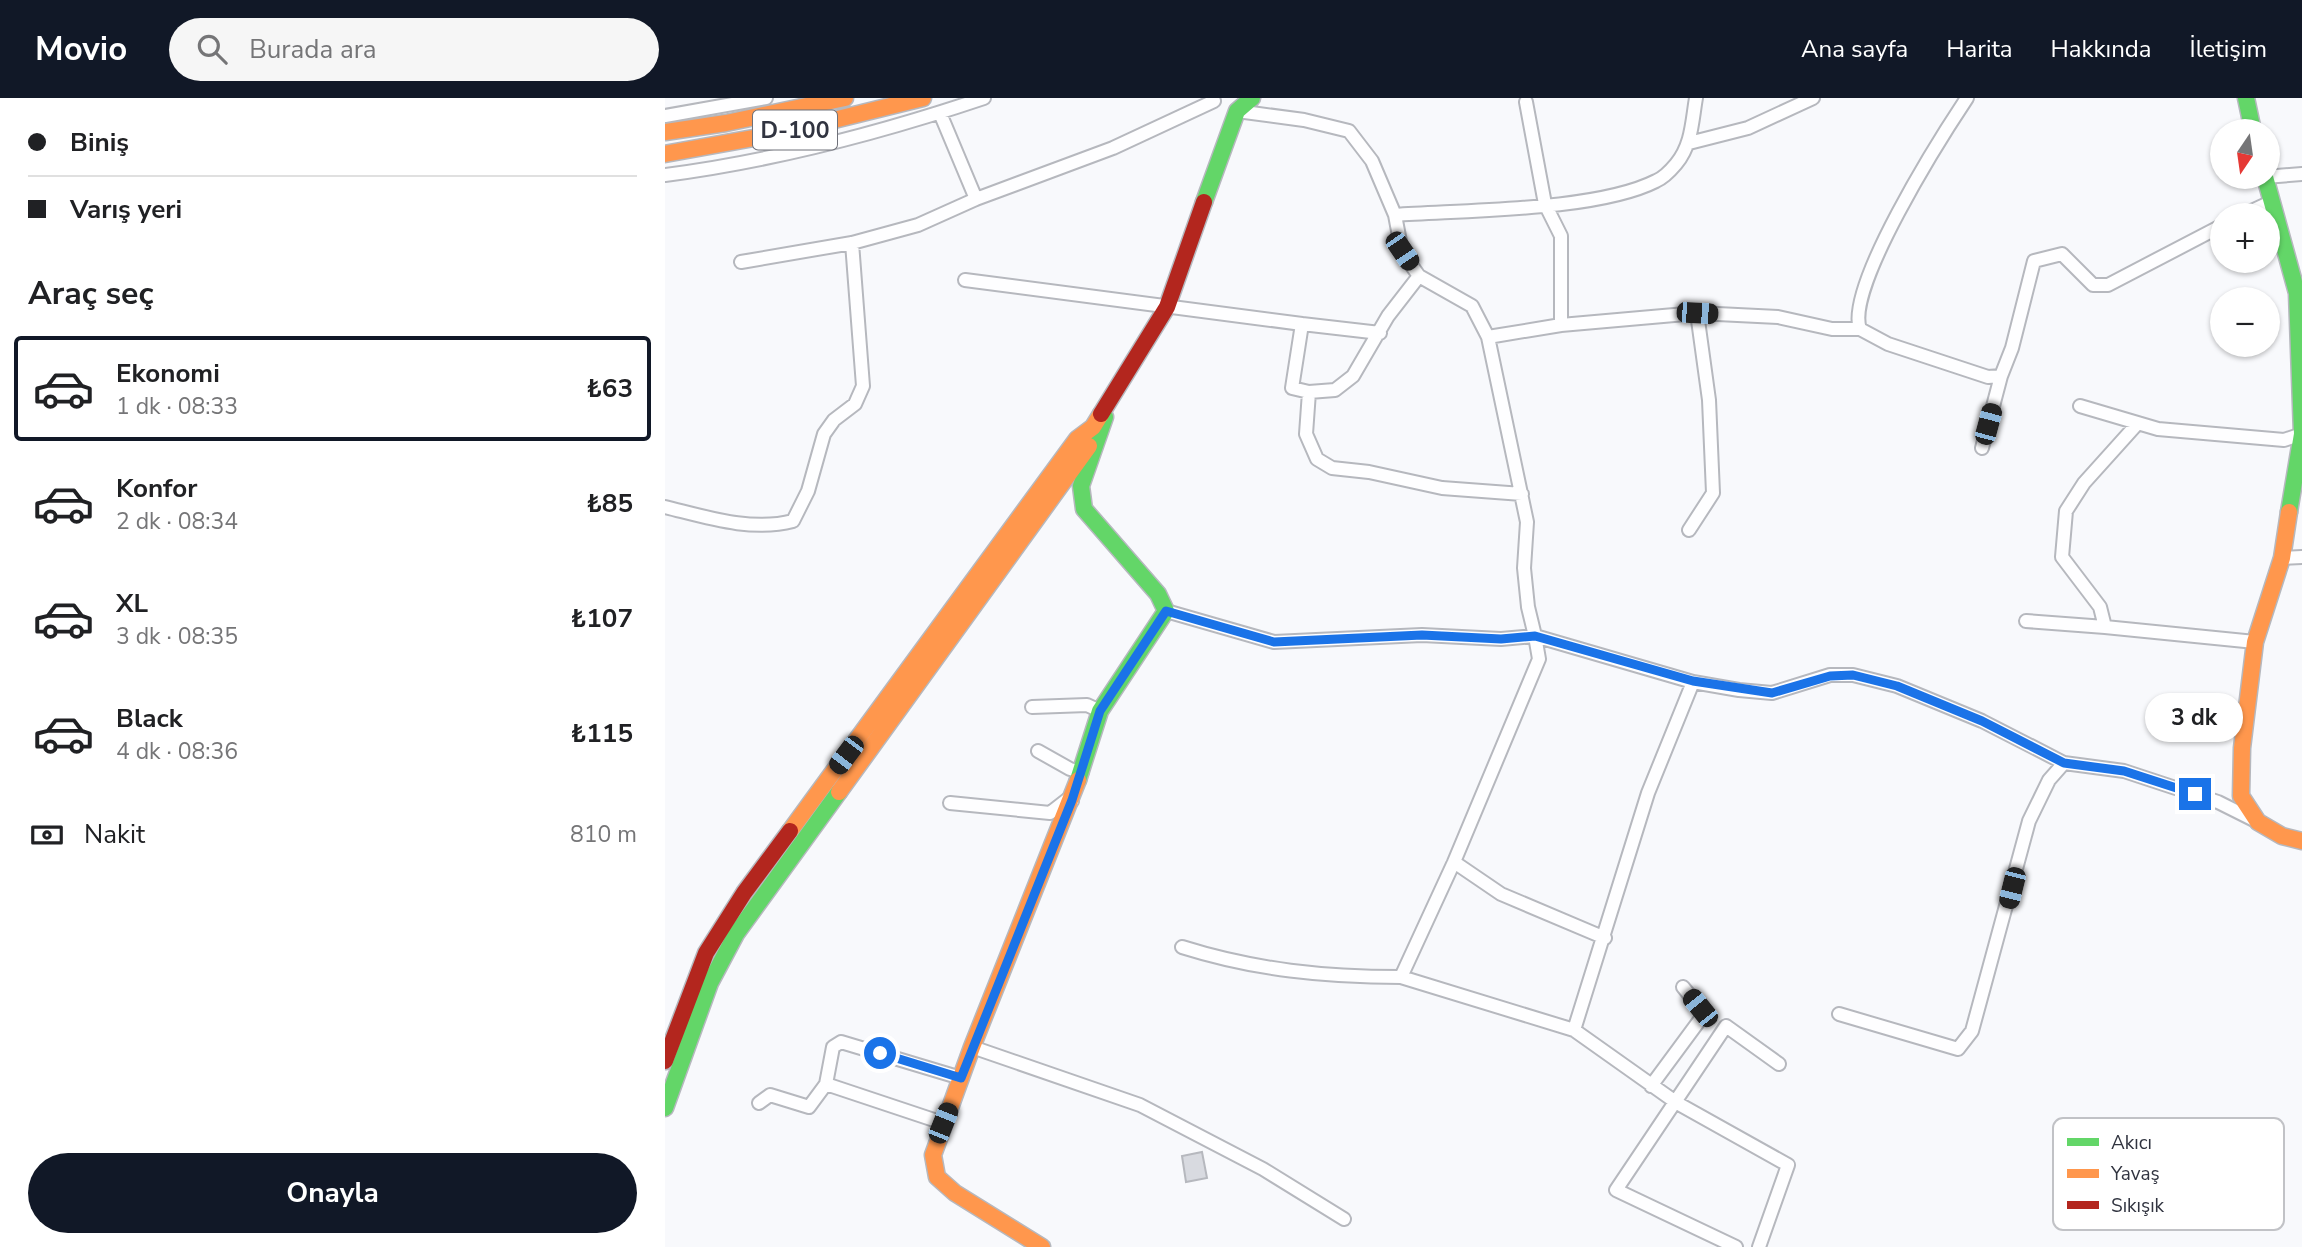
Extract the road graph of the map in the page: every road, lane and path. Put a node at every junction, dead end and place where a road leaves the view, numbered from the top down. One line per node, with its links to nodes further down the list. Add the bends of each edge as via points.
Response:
1 (766, 98): 14 (street)
2 (845, 98): 16 (main road, D-100)
3 (923, 98): 18 (main road, D-100, via 781,133)
4 (984, 98): 13 (street)
5 (1212, 98): 23 (street, via 1214,101 1113,148)
6 (1252, 98): 12 (main road)
7 (1696, 98): 17 (street)
8 (1812, 98): 17 (street, via 1748,128)
9 (1967, 98): 36 (street, via 1941,136 1874,260 1857,319)
10 (2246, 98): 15 (main road)
11 (1526, 102): 25 (street)
12 (1237, 111): 26 (street, via 1349,131 1371,161); 32 (main road)
13 (940, 113): 20 (street, via 753,162); 23 (street)
14 (665, 116)
15 (2250, 119)
16 (665, 132)
17 (1689, 143): 25 (street, via 1677,163 1657,181 1612,196)
18 (665, 154)
19 (2302, 174): 21 (street)
20 (665, 176)
21 (2280, 176)
22 (2268, 189): 24 (main road)
23 (976, 199): 28 (street, via 918,225)
24 (2271, 202): 45 (main road, via 2297,293)
25 (1545, 204): 26 (street); 35 (street, via 1561,236)
26 (1395, 215): 30 (street, via 1402,251)
27 (2210, 232): 39 (street, via 2108,285 2093,285 2062,254 2034,261)
28 (852, 243): 29 (street); 48 (street, via 863,386 855,404 824,434 808,491 793,521 772,527)
29 (741, 262)
30 (1419, 276): 37 (street); 38 (street, via 1472,306)
31 (965, 280): 32 (street)
32 (1167, 307): 34 (street); 41 (main road)
33 (1697, 313): 35 (street); 36 (street, via 1778,317 1832,329); 49 (street, via 1709,400 1713,493)
34 (1301, 324): 37 (street); 40 (street, via 1292,388)
35 (1561, 325): 38 (street)
36 (1860, 329): 39 (street, via 1901,348 1988,377)
37 (1380, 332): 40 (street, via 1353,376 1335,390)
38 (1488, 337): 47 (street)
39 (2001, 376): 46 (street)
40 (1309, 392): 47 (street, via 1306,434 1317,459 1332,468 1442,488)
41 (1111, 398): 44 (main road); 51 (main road, via 1081,486 1084,509 1158,594)
42 (2080, 405): 43 (street)
43 (2138, 423): 45 (street, via 2158,429 2284,440); 53 (street, via 2084,483 2066,511 2062,557 2100,607)
44 (1093, 427): 74 (main road, via 1077,439 744,893 706,953); 81 (main road, via 1089,446 736,934 710,983)
45 (2302, 434): 50 (main road)
46 (1982, 448)
47 (1522, 494): 54 (street, via 1527,522 1525,581)
48 (665, 507)
49 (1689, 530)
50 (2296, 559): 55 (main road)
51 (1166, 611): 54 (street, via 1274,642 1422,635); 58 (main road)
52 (2026, 621): 53 (street)
53 (2105, 627): 55 (street)
54 (1535, 636): 56 (street); 66 (street, via 1539,659)
55 (2255, 642): 64 (main road, via 2241,796)
56 (1693, 681): 60 (street, via 1772,693 1830,676 1853,675 1897,686 1982,721); 67 (street, via 1648,793)
57 (1032, 707): 58 (street, via 1087,705)
58 (1100, 711): 61 (main road)
59 (1038, 751): 61 (street)
60 (2064, 763): 64 (street, via 2124,771 2218,802); 71 (street, via 2049,780 2029,821 1972,1031 1958,1049)
61 (1082, 772): 62 (main road)
62 (1072, 800): 63 (street, via 1050,813); 73 (main road)
63 (950, 803)
64 (2258, 822): 65 (main road)
65 (2302, 841)
66 (1454, 862): 67 (street, via 1501,894); 69 (street)
67 (1605, 938): 72 (street)
68 (1182, 947): 69 (street, via 1234,963 1294,973)
69 (1401, 977): 72 (street)
70 (1683, 987): 78 (street, via 1702,1017)
71 (1839, 1014)
72 (1574, 1030): 78 (street)
73 (972, 1047): 76 (main road); 83 (street, via 1140,1105 1263,1169)
74 (665, 1060)
75 (1779, 1063): 80 (street, via 1726,1026)
76 (961, 1078): 77 (street, via 841,1042 832,1047); 82 (main road)
77 (826, 1084): 79 (street, via 809,1107 770,1095); 82 (street)
78 (1651, 1086): 80 (street)
79 (759, 1103)
80 (1677, 1103): 85 (street, via 1616,1190); 86 (street, via 1788,1165)
81 (665, 1108)
82 (943, 1123): 84 (main road, via 933,1155 937,1177 955,1194)
83 (1344, 1219)
84 (1042, 1247)
85 (1736, 1247)
86 (1759, 1247)

